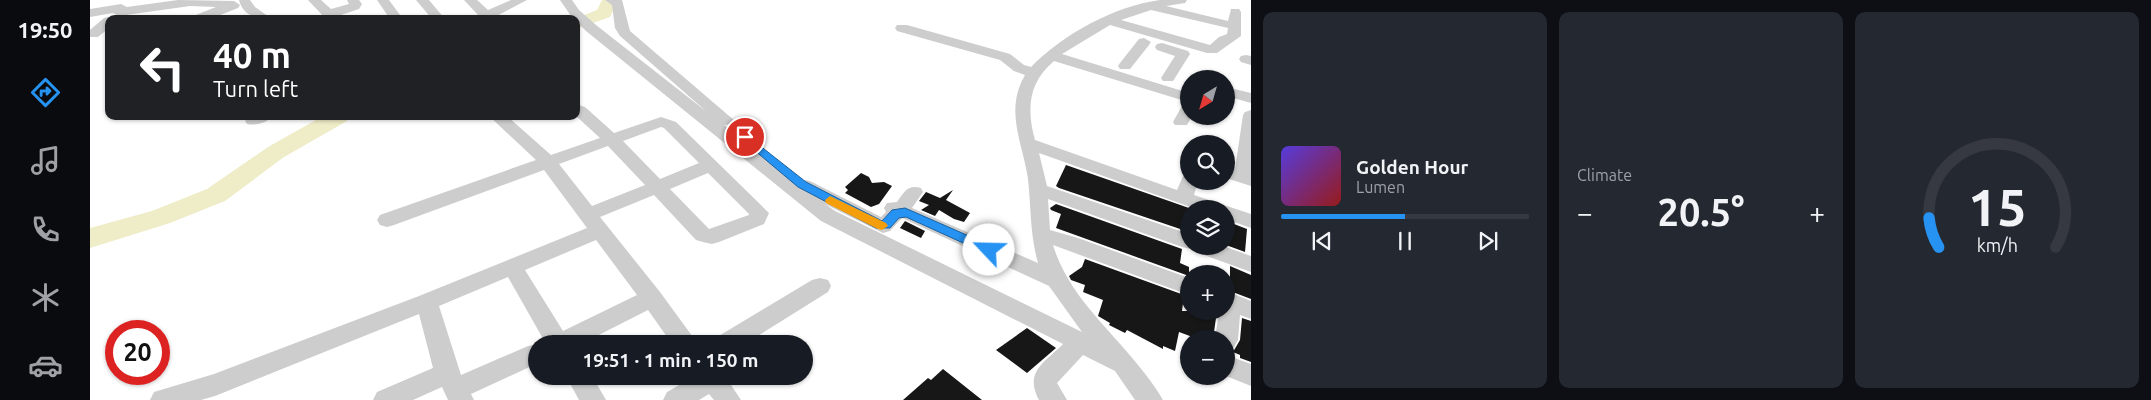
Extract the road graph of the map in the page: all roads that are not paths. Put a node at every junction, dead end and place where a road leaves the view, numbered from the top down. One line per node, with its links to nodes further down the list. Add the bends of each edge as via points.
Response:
1 (314, 0): 18 (street)
2 (383, 0): 20 (street)
3 (422, 0): 21 (street)
4 (470, 0): 22 (street)
5 (566, 0): 24 (street)
6 (1180, 0): 12 (street); 13 (street)
7 (202, 1): 11 (street); 14 (street)
8 (356, 1): 19 (street, via 352,7)
9 (512, 1): 23 (street)
10 (613, 1): 54 (street, via 618,3 625,33 802,184 880,225 886,225)
11 (241, 2): 16 (street); 17 (street)
12 (1150, 6): 25 (street); 26 (street)
13 (1206, 6)
14 (117, 12): 15 (street)
15 (90, 13)
16 (208, 15)
17 (259, 15)
18 (331, 15)
19 (334, 15)
20 (394, 15)
21 (435, 15)
22 (481, 15)
23 (486, 15)
24 (577, 15)
25 (1233, 15): 26 (street, via 1234,36 1212,50); 27 (street); 31 (street)
26 (1110, 16): 34 (street); 35 (street)
27 (1251, 16)
28 (580, 18): 75 (street, via 828,216)
29 (105, 23): 33 (street)
30 (902, 28): 37 (street, via 1005,57)
31 (1251, 32)
32 (105, 33): 33 (street)
33 (92, 34)
34 (1144, 42): 36 (street); 38 (street, via 1183,54)
35 (1051, 55): 37 (street); 39 (street)
36 (1125, 66)
37 (1033, 73): 44 (street, via 1026,88 1022,112)
38 (1168, 78)
39 (1180, 95)
40 (580, 111): 43 (street)
41 (1251, 115): 47 (street)
42 (501, 120): 45 (street)
43 (612, 138): 45 (street); 46 (street, via 666,123); 48 (street)
44 (1028, 144): 49 (street); 50 (street)
45 (547, 161): 56 (street); 58 (street)
46 (711, 165): 48 (street); 48 (street, via 759,213 757,219 707,237)
47 (1240, 177)
48 (656, 187): 58 (street)
49 (1180, 188)
50 (1037, 189): 59 (street); 60 (street)
51 (1187, 190): 53 (street)
52 (914, 192): 54 (street)
53 (1202, 200)
54 (901, 211): 64 (street)
55 (1235, 215): 57 (street)
56 (386, 220)
57 (1251, 221)
58 (594, 222): 63 (street); 67 (street)
59 (1041, 235): 64 (street); 65 (street)
60 (1180, 239)
61 (1226, 255): 62 (street)
62 (1251, 264)
63 (512, 266): 68 (street); 71 (street)
64 (1056, 280): 77 (street, via 1079,314)
65 (1180, 284)
66 (820, 286): 74 (street)
67 (652, 298): 72 (street); 73 (street)
68 (427, 302): 83 (street); 85 (street, via 215,385)
69 (1236, 304): 70 (street)
70 (1229, 330)
71 (553, 335)
72 (576, 335)
73 (679, 335)
74 (740, 335)
75 (1080, 342): 77 (street); 90 (street, via 1044,379 1044,387)
76 (528, 356): 83 (street)
77 (1122, 363): 84 (street)
78 (1235, 368): 79 (street)
79 (1251, 375)
80 (584, 385): 87 (street)
81 (701, 385): 88 (street)
82 (717, 385): 89 (street)
83 (454, 387): 86 (street)
84 (1151, 398)
85 (163, 400)
86 (388, 400)
87 (593, 400)
88 (676, 400)
89 (728, 400)
90 (1054, 400)

